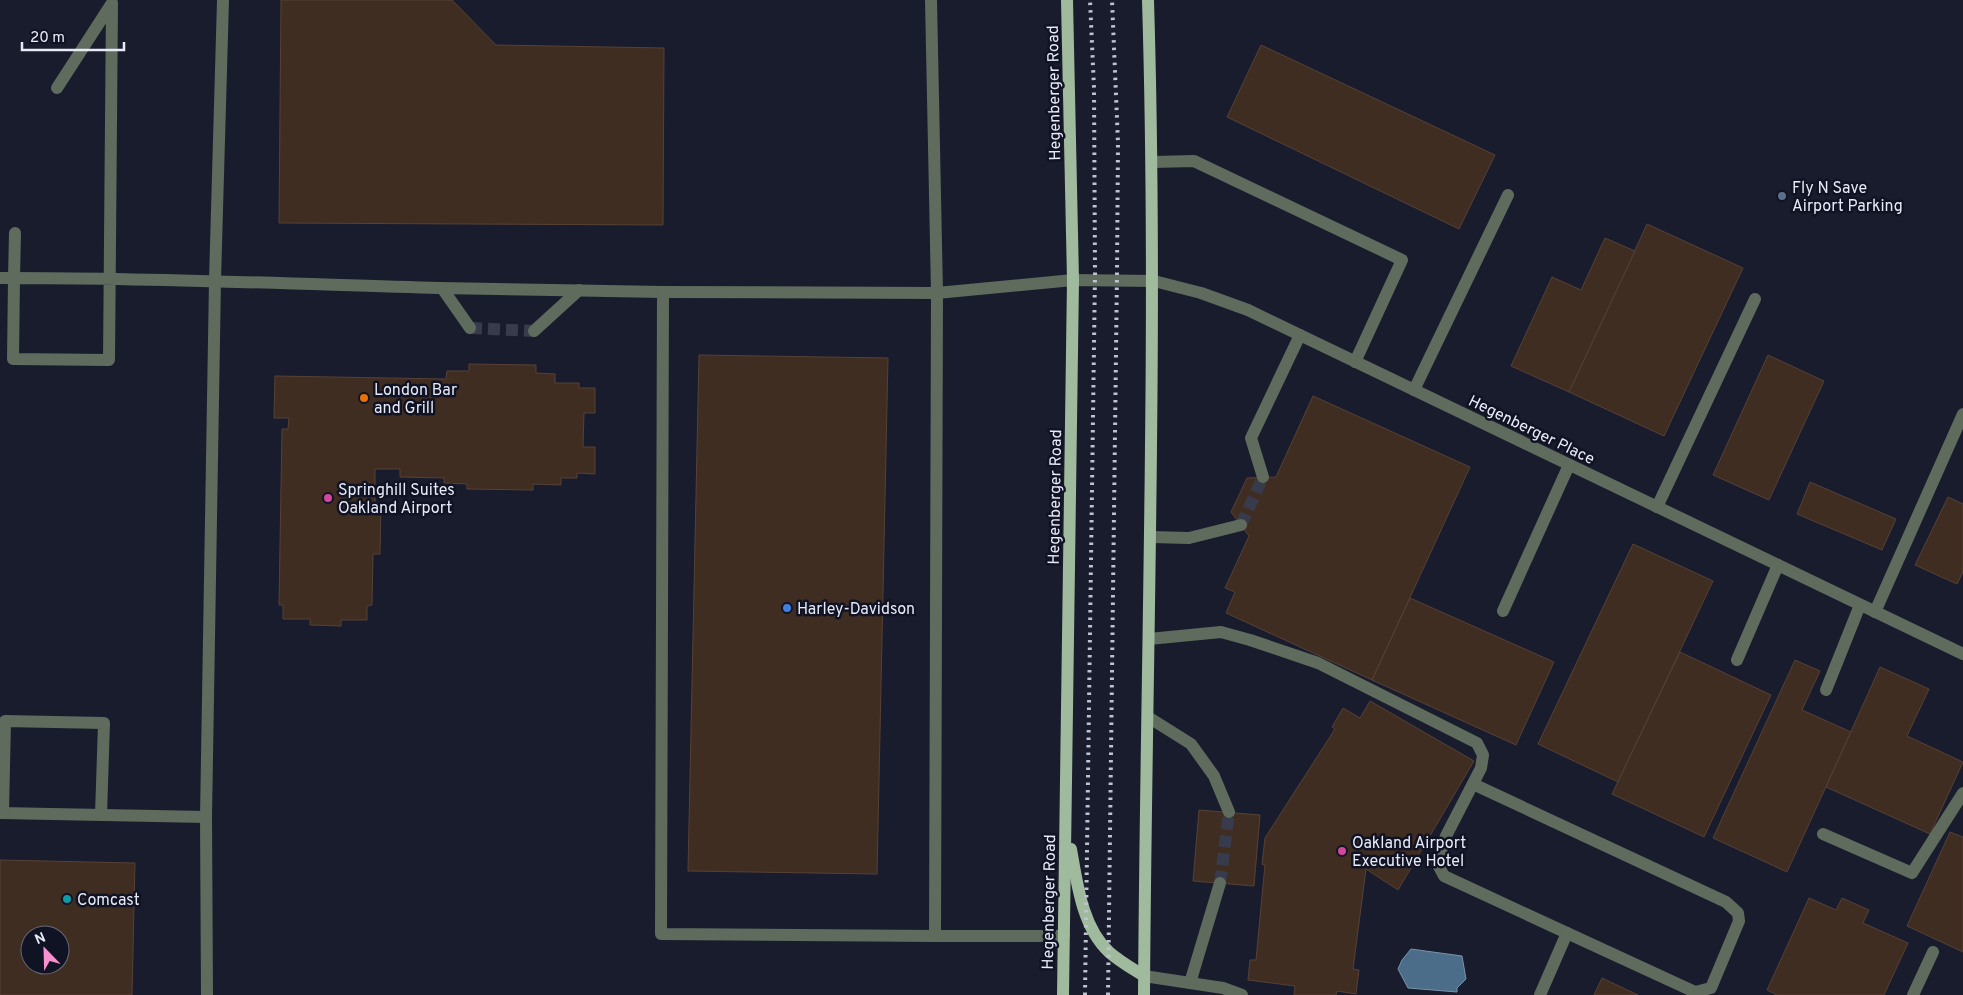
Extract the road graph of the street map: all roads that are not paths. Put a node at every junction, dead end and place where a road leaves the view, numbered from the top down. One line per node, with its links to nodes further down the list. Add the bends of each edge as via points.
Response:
1 (223, 0): 12 (street)
2 (931, 0): 18 (street)
3 (1067, 0): 13 (main road, Hegenberger Road)
4 (1148, 0): 6 (main road)
5 (56, 88): 11 (street, via 112,3)
6 (1153, 162): 14 (main road); 23 (street, via 1194,161 1402,260)
7 (1508, 195): 24 (street)
8 (15, 233): 10 (street)
9 (0, 278): 10 (street, Hegenberger Place)
10 (14, 278): 11 (street, Hegenberger Place); 11 (street, via 13,359 109,360)
11 (111, 280): 12 (street, Hegenberger Place)
12 (216, 280): 15 (street, Hegenberger Place); 45 (street)
13 (1073, 280): 14 (street, Hegenberger Place); 18 (street, Hegenberger Place); 46 (main road, Hegenberger Road)
14 (1154, 281): 22 (street, Hegenberger Place, via 1248,310); 30 (main road)
15 (442, 288): 16 (street, Hegenberger Place); 20 (street)
16 (579, 290): 17 (street, Hegenberger Place); 21 (street)
17 (663, 292): 18 (street, Hegenberger Place); 50 (street, via 661,934)
18 (937, 294): 50 (street)
19 (1755, 298): 28 (street)
20 (470, 328)
21 (534, 331)
22 (1300, 335): 23 (street, Hegenberger Place); 27 (street, via 1252,438)
23 (1355, 362): 24 (street, Hegenberger Place)
24 (1414, 390): 26 (street, Hegenberger Place)
25 (1963, 414): 34 (street)
26 (1569, 465): 28 (street, Hegenberger Place); 33 (street)
27 (1263, 477)
28 (1657, 507): 31 (street, Hegenberger Place)
29 (1240, 525): 30 (street, via 1189,538)
30 (1151, 537): 35 (main road)
31 (1778, 565): 32 (street, Hegenberger Place); 37 (street)
32 (1860, 605): 34 (street, Hegenberger Place); 38 (street)
33 (1503, 611)
34 (1875, 612): 36 (street, Hegenberger Place)
35 (1149, 638): 39 (main road); 40 (street, via 1221,632 1318,663 1476,743 1483,755)
36 (1963, 654)
37 (1737, 660)
38 (1826, 690)
39 (1148, 717): 42 (street, via 1191,744 1214,776); 53 (main road)
40 (1473, 784): 49 (street, via 1446,836 1437,863 1444,876); 49 (street, via 1726,902 1738,913 1739,921 1711,988 1695,992)
41 (1963, 793): 47 (street, via 1912,873)
42 (1229, 812)
43 (2, 813): 44 (street); 44 (street, via 5,720 104,723)
44 (101, 815): 45 (street)
45 (206, 817): 55 (street)
46 (1066, 822): 51 (main road, Hegenberger Road); 53 (main road, via 1080,898 1094,931 1109,952)
47 (1823, 834)
48 (1220, 883): 54 (street)
49 (1567, 933): 59 (street)
50 (934, 936): 51 (street)
51 (1064, 936): 56 (main road, Hegenberger Road)
52 (1933, 952): 60 (street)
53 (1144, 976): 54 (street); 57 (main road)
54 (1190, 983): 58 (street, via 1223,988)
55 (207, 995)
56 (1063, 995)
57 (1144, 995)
58 (1242, 995)
59 (1540, 995)
60 (1913, 995)

